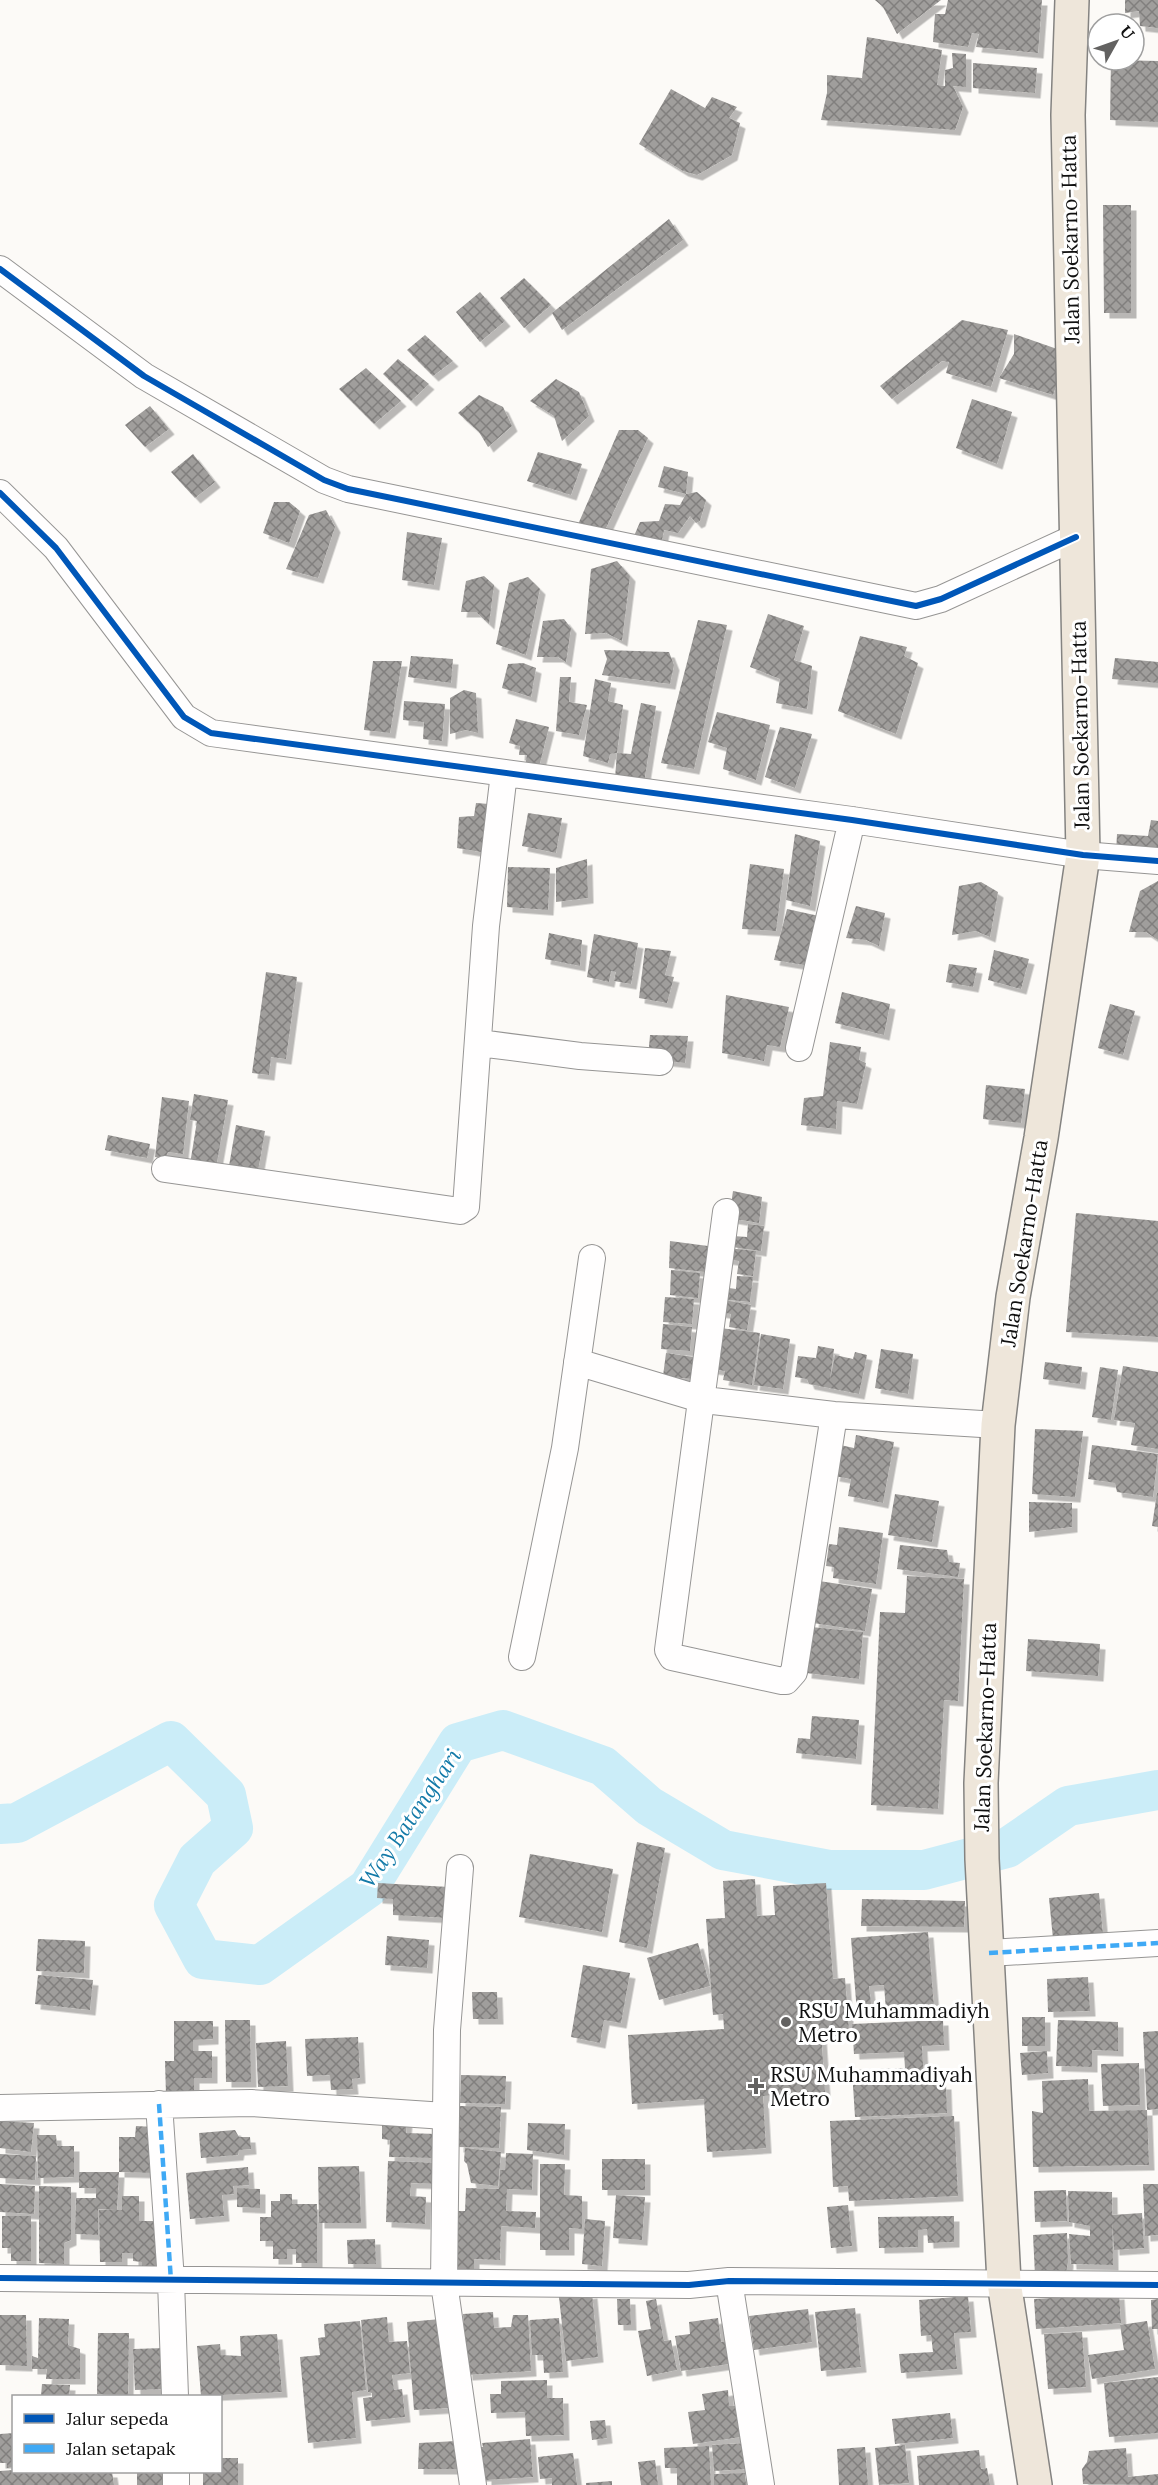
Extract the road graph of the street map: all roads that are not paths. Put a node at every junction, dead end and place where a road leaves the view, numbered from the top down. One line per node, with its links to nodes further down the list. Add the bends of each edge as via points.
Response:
1 (1072, 0): 4 (main road, Jalan Soekarno-Hatta, via 1068,115)
2 (0, 268): 4 (street, via 144,376 324,480 348,489 916,606 941,599)
3 (0, 493): 5 (street, via 56,548 184,717 195,725 211,733)
4 (1076, 537): 7 (main road, Jalan Soekarno-Hatta)
5 (504, 773): 6 (street); 9 (street, via 486,926)
6 (852, 820): 7 (street); 10 (street)
7 (1083, 855): 8 (street); 18 (main road, Jalan Soekarno-Hatta, via 1013,1297)
8 (1158, 861)
9 (479, 1043): 11 (street); 12 (street, via 466,1207 460,1211)
10 (799, 1048)
11 (660, 1062)
12 (165, 1169)
13 (726, 1212): 16 (street)
14 (592, 1258): 15 (street)
15 (577, 1362): 16 (street); 19 (street, via 565,1448)
16 (704, 1400): 17 (street); 17 (street, via 669,1654 675,1659 782,1681 794,1672)
17 (834, 1415): 18 (street)
18 (998, 1425): 22 (main road, Jalan Soekarno-Hatta, via 981,1783)
19 (522, 1657)
20 (460, 1868): 25 (street, via 447,2030)
21 (1158, 1943): 22 (street)
22 (988, 1953): 29 (main road, Jalan Soekarno-Hatta)
23 (159, 2104): 24 (street); 25 (street, via 251,2103); 27 (street)
24 (0, 2108)
25 (445, 2116): 30 (street)
26 (0, 2278): 27 (street)
27 (171, 2281): 30 (street); 32 (street)
28 (729, 2281): 29 (street); 30 (street, via 689,2285); 34 (street)
29 (1004, 2282): 31 (street); 35 (main road, Jalan Soekarno-Hatta)
30 (444, 2283): 33 (street)
31 (1158, 2285)
32 (175, 2395)
33 (473, 2485)
34 (761, 2485)
35 (1035, 2485)

